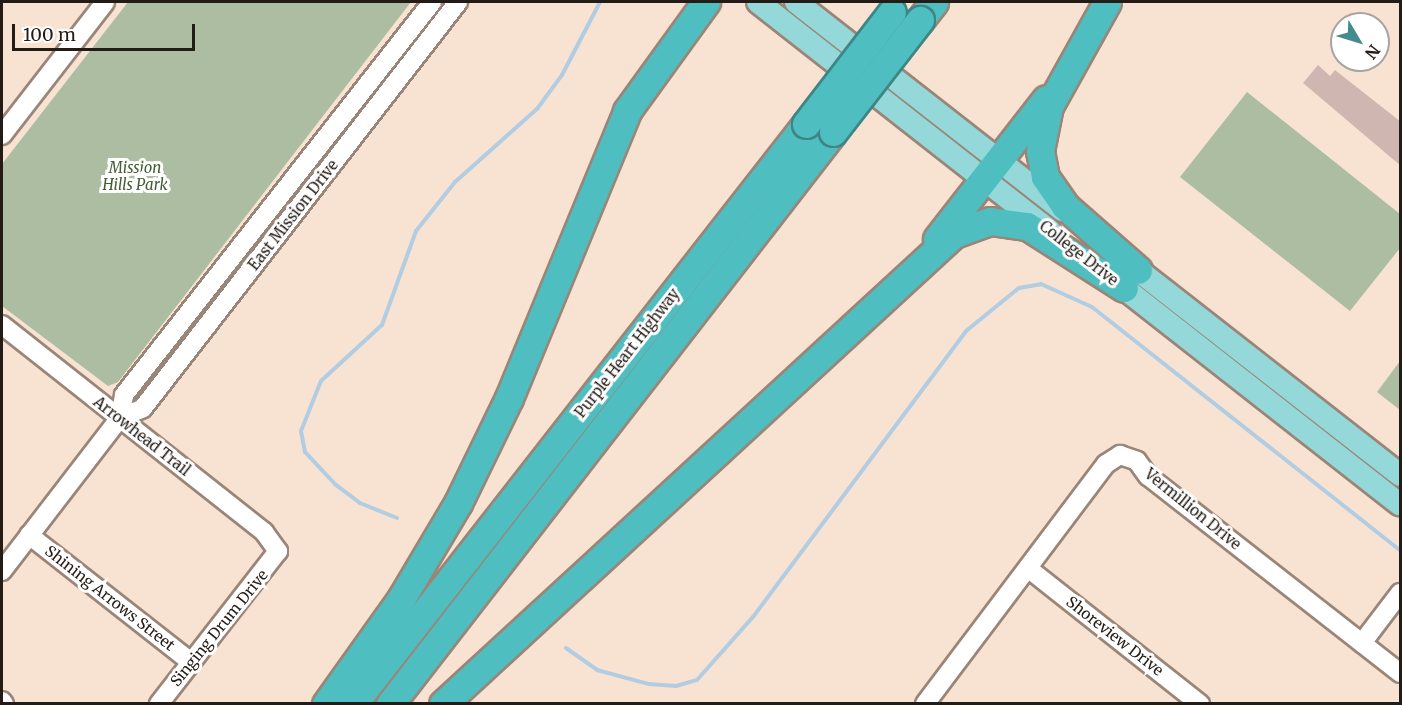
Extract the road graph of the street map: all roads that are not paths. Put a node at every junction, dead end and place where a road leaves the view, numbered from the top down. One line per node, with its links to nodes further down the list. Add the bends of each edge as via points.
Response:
1 (105, 2): 13 (street)
2 (432, 2): 18 (street, East Mission Drive, via 124,395)
3 (458, 2): 18 (street, East Mission Drive, via 143,408)
4 (681, 2): 12 (highway)
5 (706, 2): 12 (highway)
6 (758, 2): 14 (main road, College Drive)
7 (796, 2): 14 (main road, College Drive)
8 (1107, 2): 11 (highway)
9 (897, 7): 31 (highway, Purple Heart Highway, bridge)
10 (927, 11): 32 (highway, Purple Heart Highway, bridge)
11 (1078, 55): 14 (highway); 15 (highway, via 1044,121 1040,152 1045,177 1065,206)
12 (644, 83): 30 (highway, via 610,144 509,398 458,503 401,599)
13 (2, 135)
14 (990, 168): 15 (main road, College Drive); 16 (highway)
15 (1131, 279): 16 (highway, via 1043,232 1003,221 978,223 954,234); 19 (main road, College Drive); 20 (main road, College Drive)
16 (905, 280): 33 (highway)
17 (2, 326): 18 (street, Arrowhead Trail)
18 (120, 418): 21 (street, East Mission Drive); 22 (street, Arrowhead Trail, via 264,532)
19 (1401, 475)
20 (1401, 505)
21 (29, 535): 24 (street, East Mission Drive); 27 (street, Shining Arrows Street)
22 (278, 551): 27 (street, Singing Drum Drive)
23 (1029, 569): 26 (street, Vermillion Drive, via 1106,464 1120,455 1137,461 1148,476); 34 (street, Vermillion Drive); 35 (street, Shoreview Drive)
24 (2, 571)
25 (1401, 594): 26 (street)
26 (1362, 643): 28 (street, Vermillion Drive)
27 (191, 662): 29 (street, Singing Drum Drive)
28 (1401, 673)
29 (159, 704)
30 (326, 704)
31 (353, 704)
32 (390, 704)
33 (443, 704)
34 (925, 704)
35 (1200, 704)

